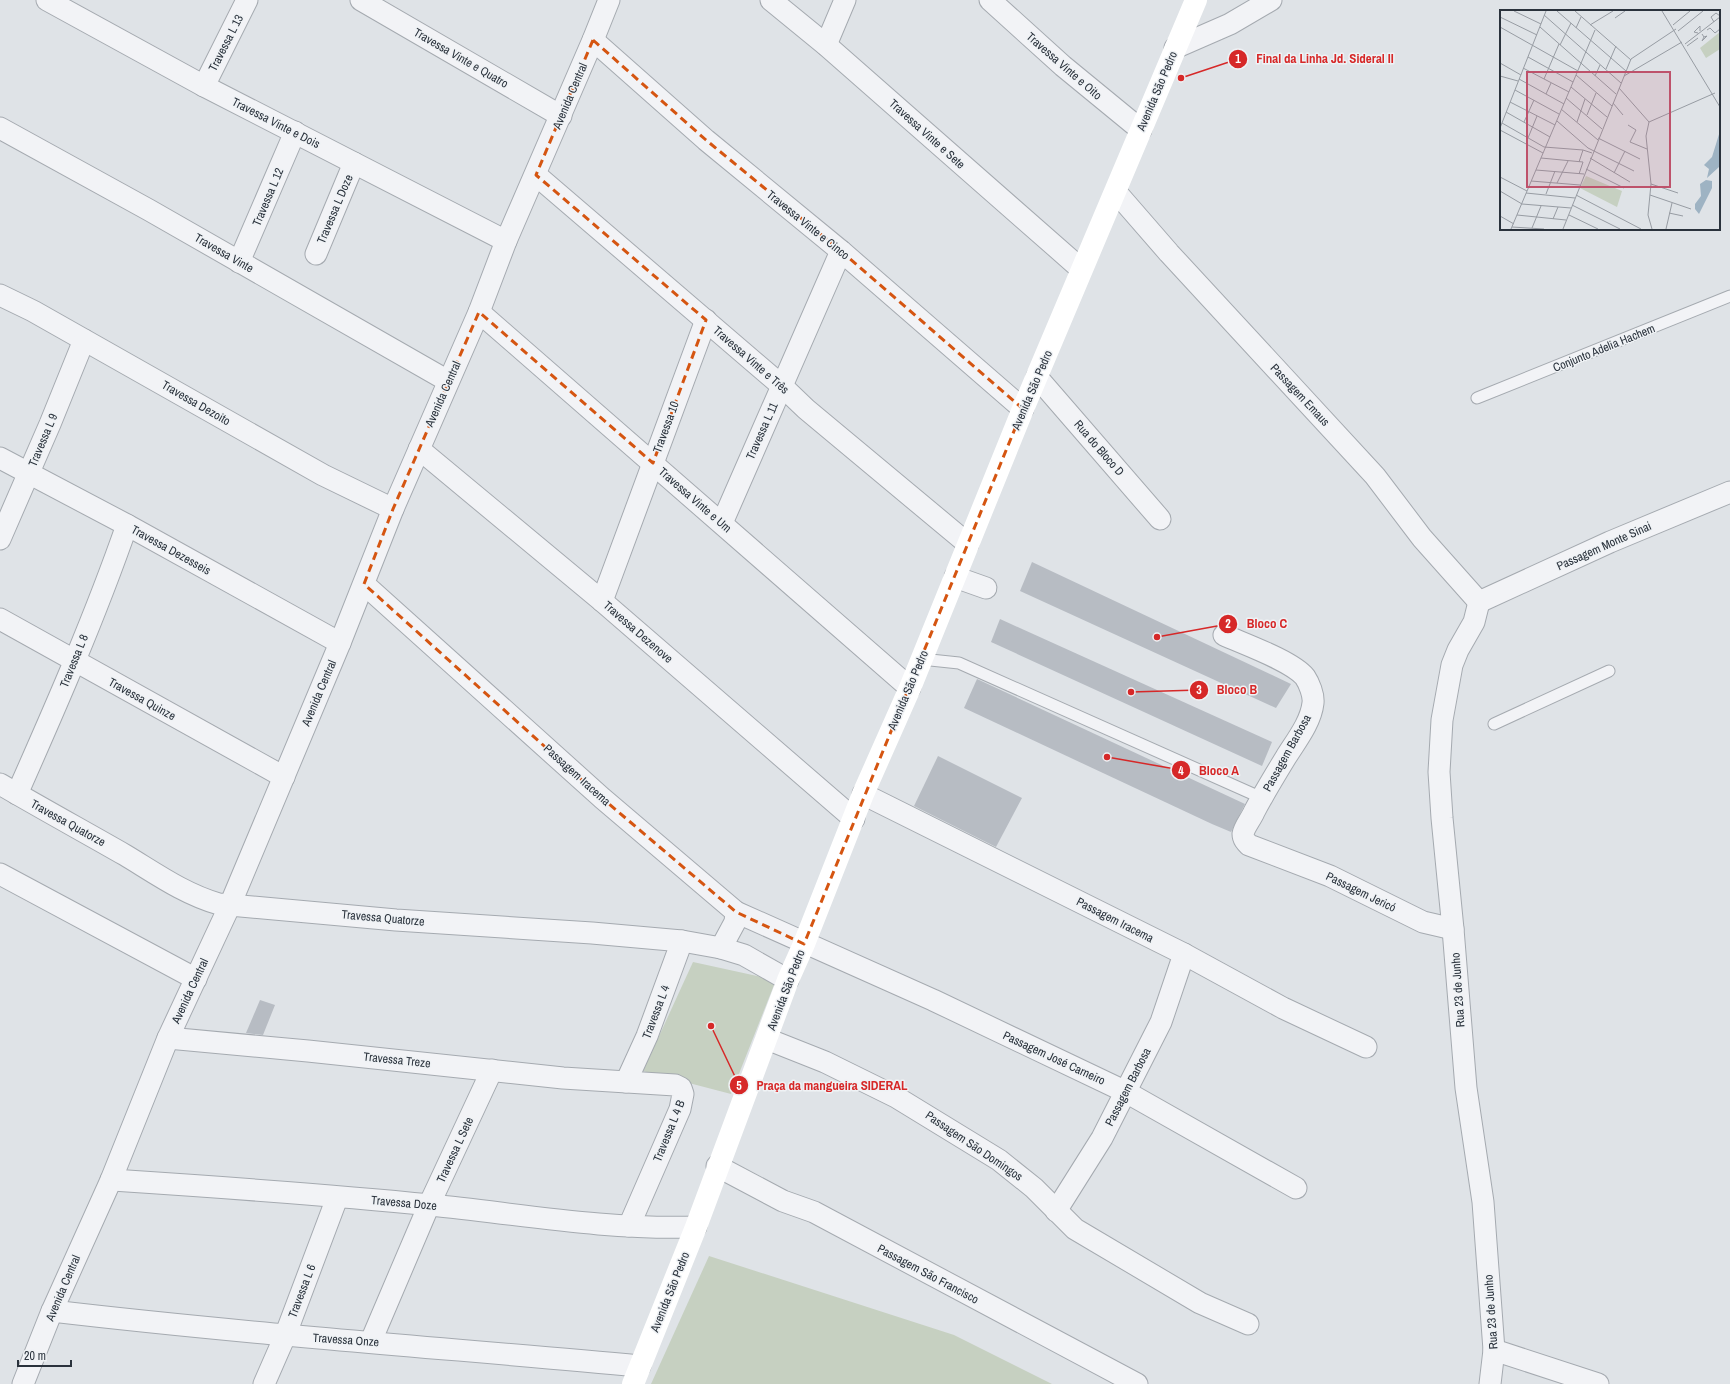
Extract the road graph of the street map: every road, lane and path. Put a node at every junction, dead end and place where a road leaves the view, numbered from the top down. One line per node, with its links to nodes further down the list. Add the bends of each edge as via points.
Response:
1 (47, 0): 13 (street, Travessa Vinte e Dois)
2 (247, 0): 13 (street, Travessa L 13)
3 (361, 0): 14 (street, Travessa Vinte e Quatro)
4 (609, 0): 10 (street, Avenida Central)
5 (771, 0): 11 (street, Travessa Vinte e Sete)
6 (845, 0): 11 (street)
7 (990, 0): 16 (street, Travessa Vinte e Oito)
8 (1196, 0): 12 (main road, Avenida São Pedro)
9 (1271, 0): 12 (street, via 1230,24)
10 (594, 40): 14 (street, Avenida Central); 22 (street, Travessa Vinte e Cinco, via 706,140)
11 (826, 45): 25 (street, Travessa Vinte e Sete)
12 (1175, 48): 16 (main road, Avenida São Pedro)
13 (204, 86): 17 (street, Travessa Vinte e Dois)
14 (561, 116): 19 (street, Avenida Central)
15 (0, 128): 24 (street, Travessa Vinte)
16 (1141, 130): 20 (main road, Avenida São Pedro)
17 (295, 132): 18 (street, Travessa Vinte e Dois); 24 (street, Travessa L 12)
18 (354, 163): 21 (street, Travessa Vinte e Dois); 23 (street, Travessa L Doze)
19 (536, 175): 21 (street, Avenida Central); 29 (street, Travessa Vinte e Três)
20 (1116, 192): 25 (main road, Avenida São Pedro); 51 (street, Passagem Emaus, via 1174,259 1375,476 1422,538)
21 (506, 241): 28 (street, Avenida Central)
22 (841, 251): 33 (street, Travessa L 11); 35 (street, Travessa Vinte e Cinco)
23 (316, 254)
24 (239, 262): 32 (street, Travessa Vinte)
25 (1082, 269): 31 (main road, Avenida São Pedro)
26 (0, 295): 30 (street, Travessa Dezoito)
27 (1730, 296): 34 (lane, Conjunto Adelia Hachem)
28 (479, 312): 32 (street, Avenida Central); 38 (street, Travessa Vinte e Um)
29 (706, 320): 33 (street, Travessa Vinte e Três); 38 (street, Travessa 10)
30 (84, 340): 39 (street, Travessa L 9); 41 (street, Travessa Dezoito, via 323,474)
31 (1037, 377): 35 (main road, Avenida São Pedro); 42 (street, Rua do Bloco D)
32 (448, 381): 36 (street, Avenida Central)
33 (782, 386): 43 (street, Travessa L 11); 46 (street, Travessa Vinte e Três)
34 (1477, 398)
35 (1023, 409): 46 (main road, Avenida São Pedro)
36 (419, 449): 41 (street, Avenida Central); 50 (street, Travessa Dezenove)
37 (0, 458): 39 (street, Travessa Dezesseis)
38 (653, 463): 43 (street, Travessa Vinte e Um); 50 (street, Travessa 10)
39 (28, 473): 44 (street, Travessa Dezesseis); 45 (street, Travessa L 9)
40 (1730, 492): 51 (street, Passagem Monte Sinai, via 1610,542)
41 (393, 508): 48 (street, Avenida Central)
42 (1160, 519)
43 (722, 524): 58 (street, Travessa Vinte e Um)
44 (127, 525): 54 (street, Travessa Dezesseis); 56 (street, Travessa L 8)
45 (0, 539)
46 (968, 544): 47 (main road, Avenida São Pedro)
47 (955, 576): 49 (street); 55 (main road, Avenida São Pedro)
48 (364, 584): 54 (street, Avenida Central); 68 (street, Passagem Iracema, via 602,798)
49 (986, 588)
50 (602, 601): 64 (street, Travessa Dezenove)
51 (1479, 602): 69 (street, Rua 23 de Junho, via 1474,622 1452,665 1442,720 1440,796)
52 (0, 619): 56 (street, Travessa Quinze)
53 (1224, 635): 63 (street, Passagem Barbosa, via 1299,672 1308,682 1313,697 1310,715 1300,735)
54 (340, 643): 60 (street, Avenida Central)
55 (921, 660): 58 (main road, Avenida São Pedro); 63 (lane, via 959,663)
56 (73, 661): 60 (street, Travessa Quinze); 61 (street, Travessa L 8, via 53,713)
57 (1609, 671): 59 (lane)
58 (910, 688): 62 (main road, Avenida São Pedro)
59 (1494, 724)
60 (284, 777): 67 (street, Avenida Central)
61 (8, 789): 67 (street, Travessa Quatorze, via 170,883 206,900)
62 (863, 794): 64 (main road, Avenida São Pedro); 73 (street, Passagem Iracema)
63 (1262, 798): 65 (street, Passagem Barbosa, via 1243,834 1249,845)
64 (854, 819): 71 (main road, Avenida São Pedro)
65 (1270, 852): 69 (street, Passagem Jericó, via 1330,876 1423,922)
66 (0, 874): 74 (street)
67 (230, 905): 70 (street, Travessa Quatorze); 74 (street, Avenida Central)
68 (736, 912): 71 (street, Passagem Iracema); 72 (street, via 735,922)
69 (1454, 929): 94 (street, Rua 23 de Junho, via 1466,1088 1483,1202)
70 (682, 941): 72 (street, Travessa Quatorze); 80 (street, Travessa L 4, via 647,1036)
71 (804, 944): 75 (main road, Avenida São Pedro); 81 (street, Passagem José Carneiro, via 933,1000)
72 (721, 948): 75 (street, Travessa Quatorze, via 744,955)
73 (1184, 954): 78 (street, Passagem Iracema, via 1283,1008); 81 (street, Passagem Barbosa, via 1161,1022)
74 (196, 979): 76 (street, Avenida Central)
75 (788, 980): 77 (main road, Avenida São Pedro)
76 (168, 1038): 79 (street, Travessa Treze); 83 (street, Avenida Central)
77 (767, 1039): 82 (main road, Avenida São Pedro); 87 (street, Passagem São Domingos, via 862,1080 956,1132 1017,1174)
78 (1366, 1047)
79 (492, 1070): 80 (street, Travessa Treze); 86 (street, Travessa L Sete)
80 (626, 1082): 88 (street, Travessa L 4 B, via 675,1085 681,1088 684,1094 680,1109)
81 (1126, 1092): 84 (street, Passagem José Carneiro); 87 (street, Passagem Barbosa, via 1102,1138)
82 (717, 1166): 89 (main road, Avenida São Pedro); 98 (street, Passagem São Francisco, via 783,1201 814,1212)
83 (111, 1180): 85 (street, Travessa Doze); 90 (street, Avenida Central)
84 (1296, 1188)
85 (337, 1198): 86 (street, Travessa Doze); 92 (street, Travessa L 6)
86 (429, 1205): 88 (street, Travessa Doze); 93 (street, Travessa L Sete)
87 (1056, 1211): 91 (street, Passagem São Domingos, via 1075,1229 1094,1241 1200,1303)
88 (629, 1226): 89 (street, Travessa Doze)
89 (696, 1227): 95 (main road, Avenida São Pedro)
90 (52, 1311): 92 (street, Travessa Onze); 96 (street, Avenida Central)
91 (1248, 1324)
92 (285, 1336): 93 (street, Travessa Onze); 97 (street, Travessa L 6)
93 (371, 1341): 95 (street, Travessa Onze)
94 (1494, 1350): 99 (street, Rua 23 de Junho); 100 (street)
95 (637, 1375)
96 (23, 1384)
97 (264, 1384)
98 (1138, 1384)
99 (1490, 1384)
100 (1598, 1384)

